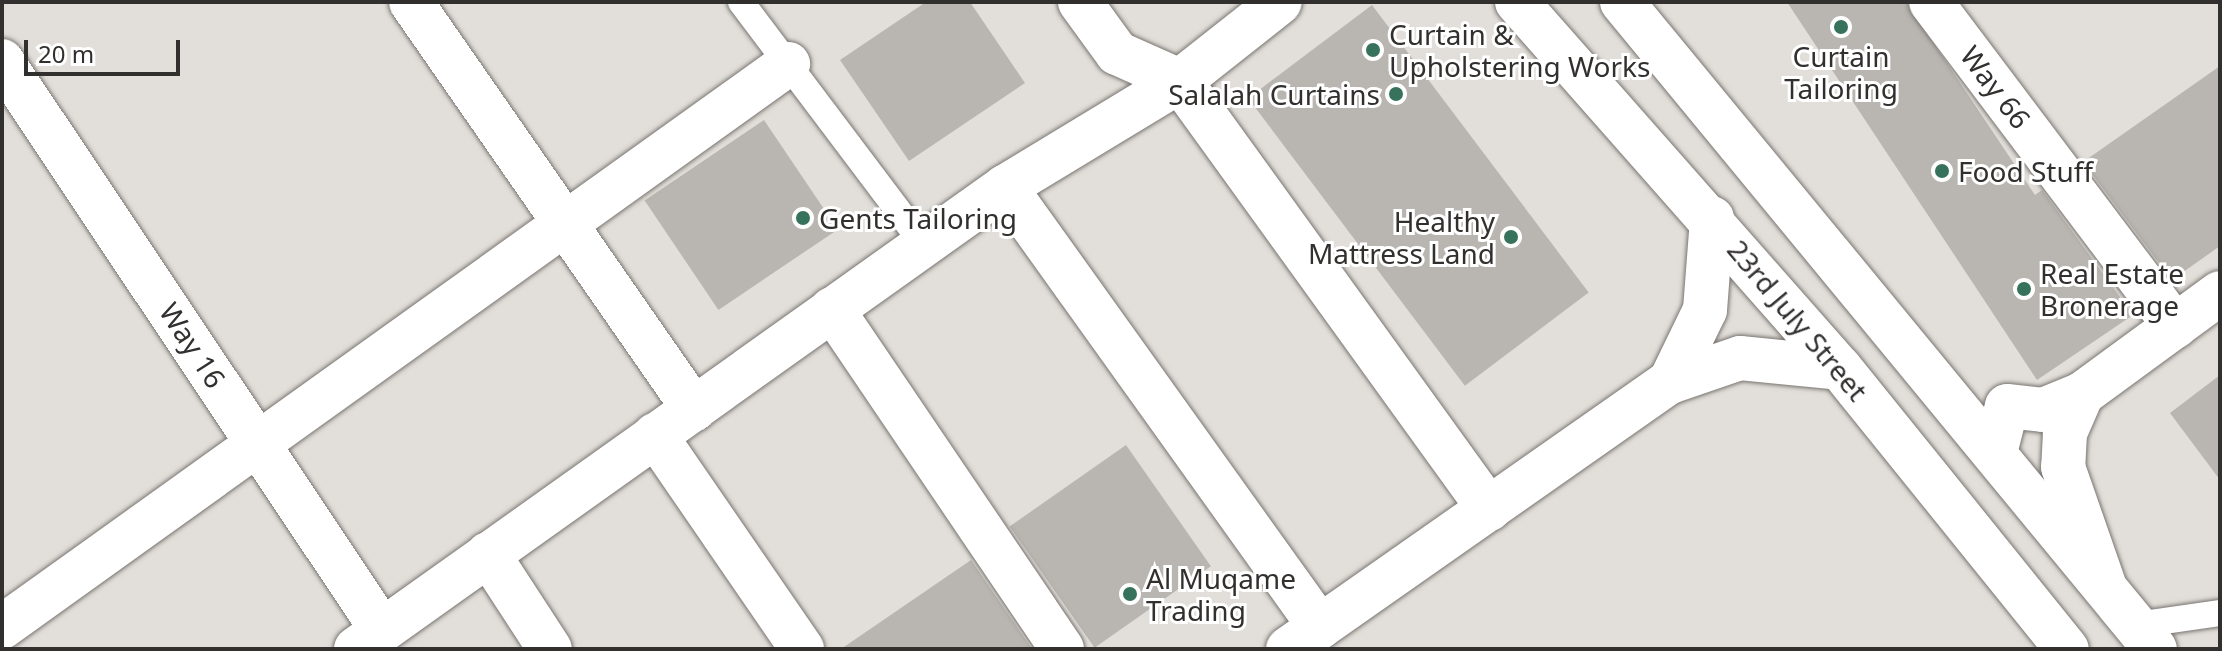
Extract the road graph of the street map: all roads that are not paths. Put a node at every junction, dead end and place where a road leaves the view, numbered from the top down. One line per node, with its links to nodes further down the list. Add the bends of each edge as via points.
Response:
1 (411, 2): 13 (street)
2 (741, 2): 9 (lane)
3 (1080, 2): 10 (street, via 1117,53)
4 (1280, 2): 10 (street)
5 (1517, 2): 12 (street, 23rd July Street)
6 (1622, 2): 24 (street)
7 (1931, 2): 17 (street, Way 66)
8 (2, 61): 23 (street, Way 16)
9 (788, 64): 13 (street); 14 (lane)
10 (1180, 81): 11 (street); 25 (street)
11 (1005, 187): 14 (street); 31 (street)
12 (1712, 218): 18 (street, 23rd July Street); 19 (street, via 1705,310)
13 (565, 224): 21 (street); 23 (street)
14 (924, 245): 16 (street)
15 (2220, 293): 17 (street)
16 (832, 309): 21 (street); 35 (street)
17 (2175, 326): 20 (street)
18 (1840, 368): 19 (street, via 1740,358); 36 (street, 23rd July Street)
19 (1670, 382): 25 (street)
20 (2082, 394): 24 (street, via 2043,410 2007,406); 27 (street, via 2065,433 2063,467)
21 (694, 409): 22 (street)
22 (655, 435): 26 (street); 34 (street)
23 (258, 444): 29 (street); 32 (street, Way 16)
24 (1996, 449): 27 (street)
25 (1489, 509): 31 (street)
26 (488, 554): 32 (street); 33 (street)
27 (2104, 586): 30 (street)
28 (2220, 613): 30 (lane)
29 (2, 627)
30 (2145, 637)
31 (1304, 638)
32 (369, 640)
33 (550, 649)
34 (802, 649)
35 (1062, 649)
36 (2067, 649)

